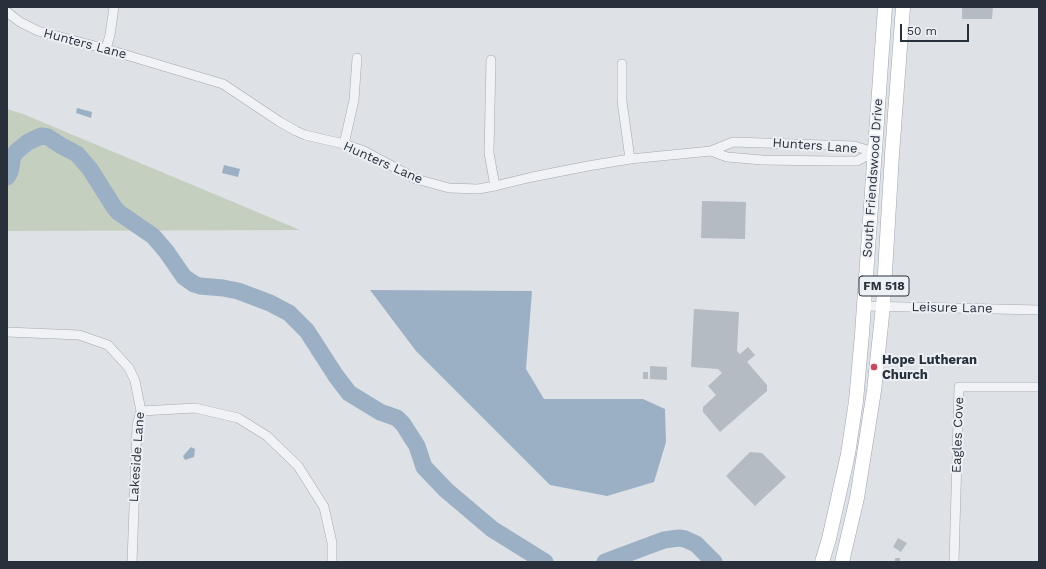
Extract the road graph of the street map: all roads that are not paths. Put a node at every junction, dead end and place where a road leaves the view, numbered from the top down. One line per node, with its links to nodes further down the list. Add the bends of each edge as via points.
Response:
1 (114, 7): 5 (street)
2 (885, 7): 11 (main road, South Friendswood Drive / FM 518)
3 (903, 7): 15 (main road, South Friendswood Drive / FM 518)
4 (7, 12): 5 (street, Hunters Lane, via 38,31)
5 (106, 49): 9 (street, Hunters Lane, via 223,84 296,131)
6 (357, 58): 9 (street, via 354,100)
7 (491, 60): 13 (street, via 488,153)
8 (622, 64): 12 (street, via 622,101)
9 (344, 144): 13 (street, Hunters Lane, via 364,151 416,179 434,185 464,189)
10 (711, 151): 11 (street, Hunters Lane, via 733,142 854,146); 11 (street, Hunters Lane, via 727,157 762,160 834,161 857,161); 12 (street, Hunters Lane)
11 (874, 152): 14 (main road, South Friendswood Drive / FM 518)
12 (630, 159): 13 (street, Hunters Lane)
13 (495, 186)
14 (864, 306): 15 (street, Leisure Lane); 22 (main road, South Friendswood Drive / FM 518, via 852,432)
15 (883, 306): 16 (street, Leisure Lane); 23 (main road, South Friendswood Drive / FM 518, via 864,459 852,525)
16 (1039, 310)
17 (7, 332): 19 (street, Lakeside Lane, via 79,335 108,345 129,368 135,380)
18 (1039, 387): 24 (street, Eagles Cove, via 959,387)
19 (141, 411): 20 (street, Lakeside Lane, via 137,426); 21 (street, via 195,408 238,418 267,436 298,466 324,507 332,543)
20 (132, 562)
21 (332, 562)
22 (822, 562)
23 (842, 562)
24 (954, 562)

